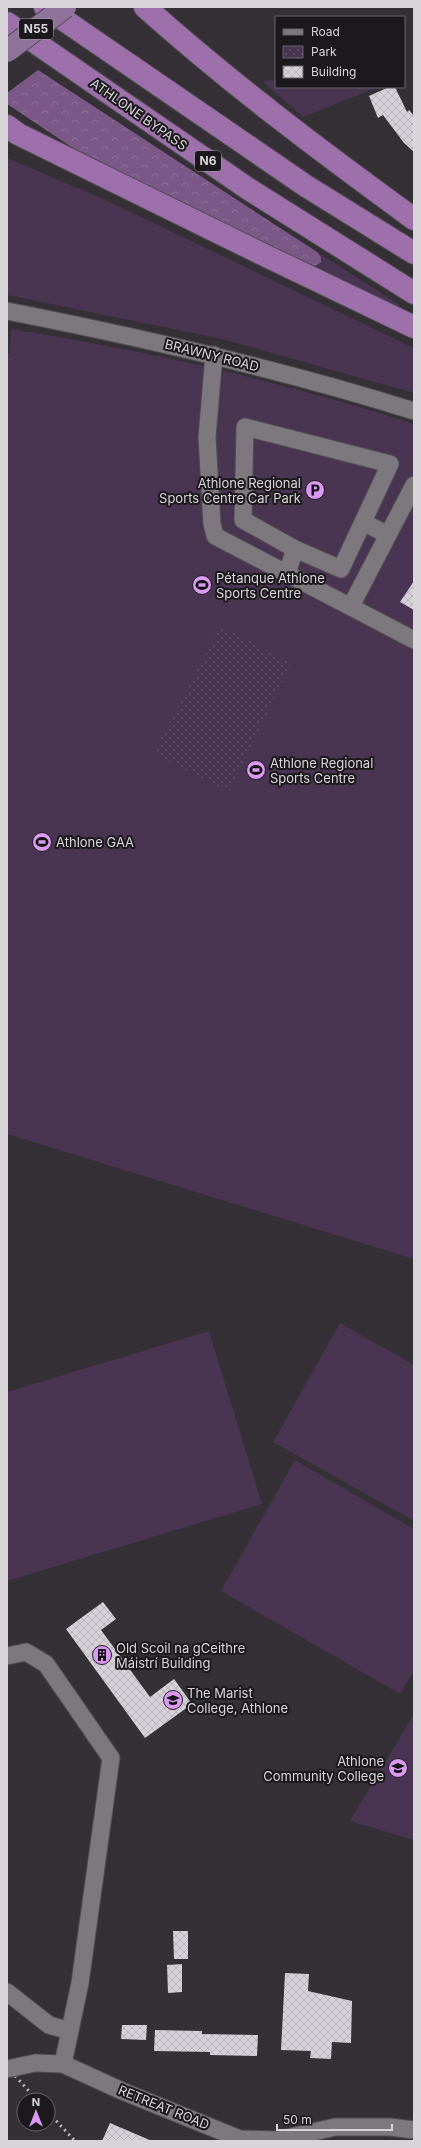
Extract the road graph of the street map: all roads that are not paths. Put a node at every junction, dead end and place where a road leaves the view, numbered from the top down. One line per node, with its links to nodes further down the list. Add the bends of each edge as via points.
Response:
1 (45, 7): 8 (highway, N6, via 306,186)
2 (65, 7): 5 (main road, N55, bridge)
3 (145, 7): 7 (highway, via 176,35 323,151)
4 (7, 23): 9 (highway, ATHLONE BYPASS / N6, via 247,188)
5 (7, 51)
6 (7, 126): 11 (highway, via 18,134 152,201)
7 (414, 219)
8 (414, 253)
9 (414, 294)
10 (7, 311): 12 (street, BRAWNY ROAD)
11 (414, 327)
12 (214, 355): 13 (street, BRAWNY ROAD); 18 (street, via 207,437 212,524 215,536)
13 (414, 411)
14 (414, 485): 16 (street)
15 (363, 522): 16 (street); 17 (street, via 341,569); 17 (street, via 390,464 245,427 243,520)
16 (388, 535): 19 (street)
17 (295, 549): 18 (street)
18 (287, 573): 19 (street)
19 (351, 606): 20 (street)
20 (414, 640)
21 (7, 1656): 23 (street, via 26,1652 46,1664 111,1758 80,1983)
22 (7, 1992): 23 (street, via 49,2025)
23 (70, 2031): 24 (street)
24 (63, 2064): 25 (street, RETREAT ROAD, bridge, via 35,2063); 26 (street, RETREAT ROAD, via 240,2139 278,2140 335,2127 390,2127)
25 (7, 2069)
26 (414, 2130)

